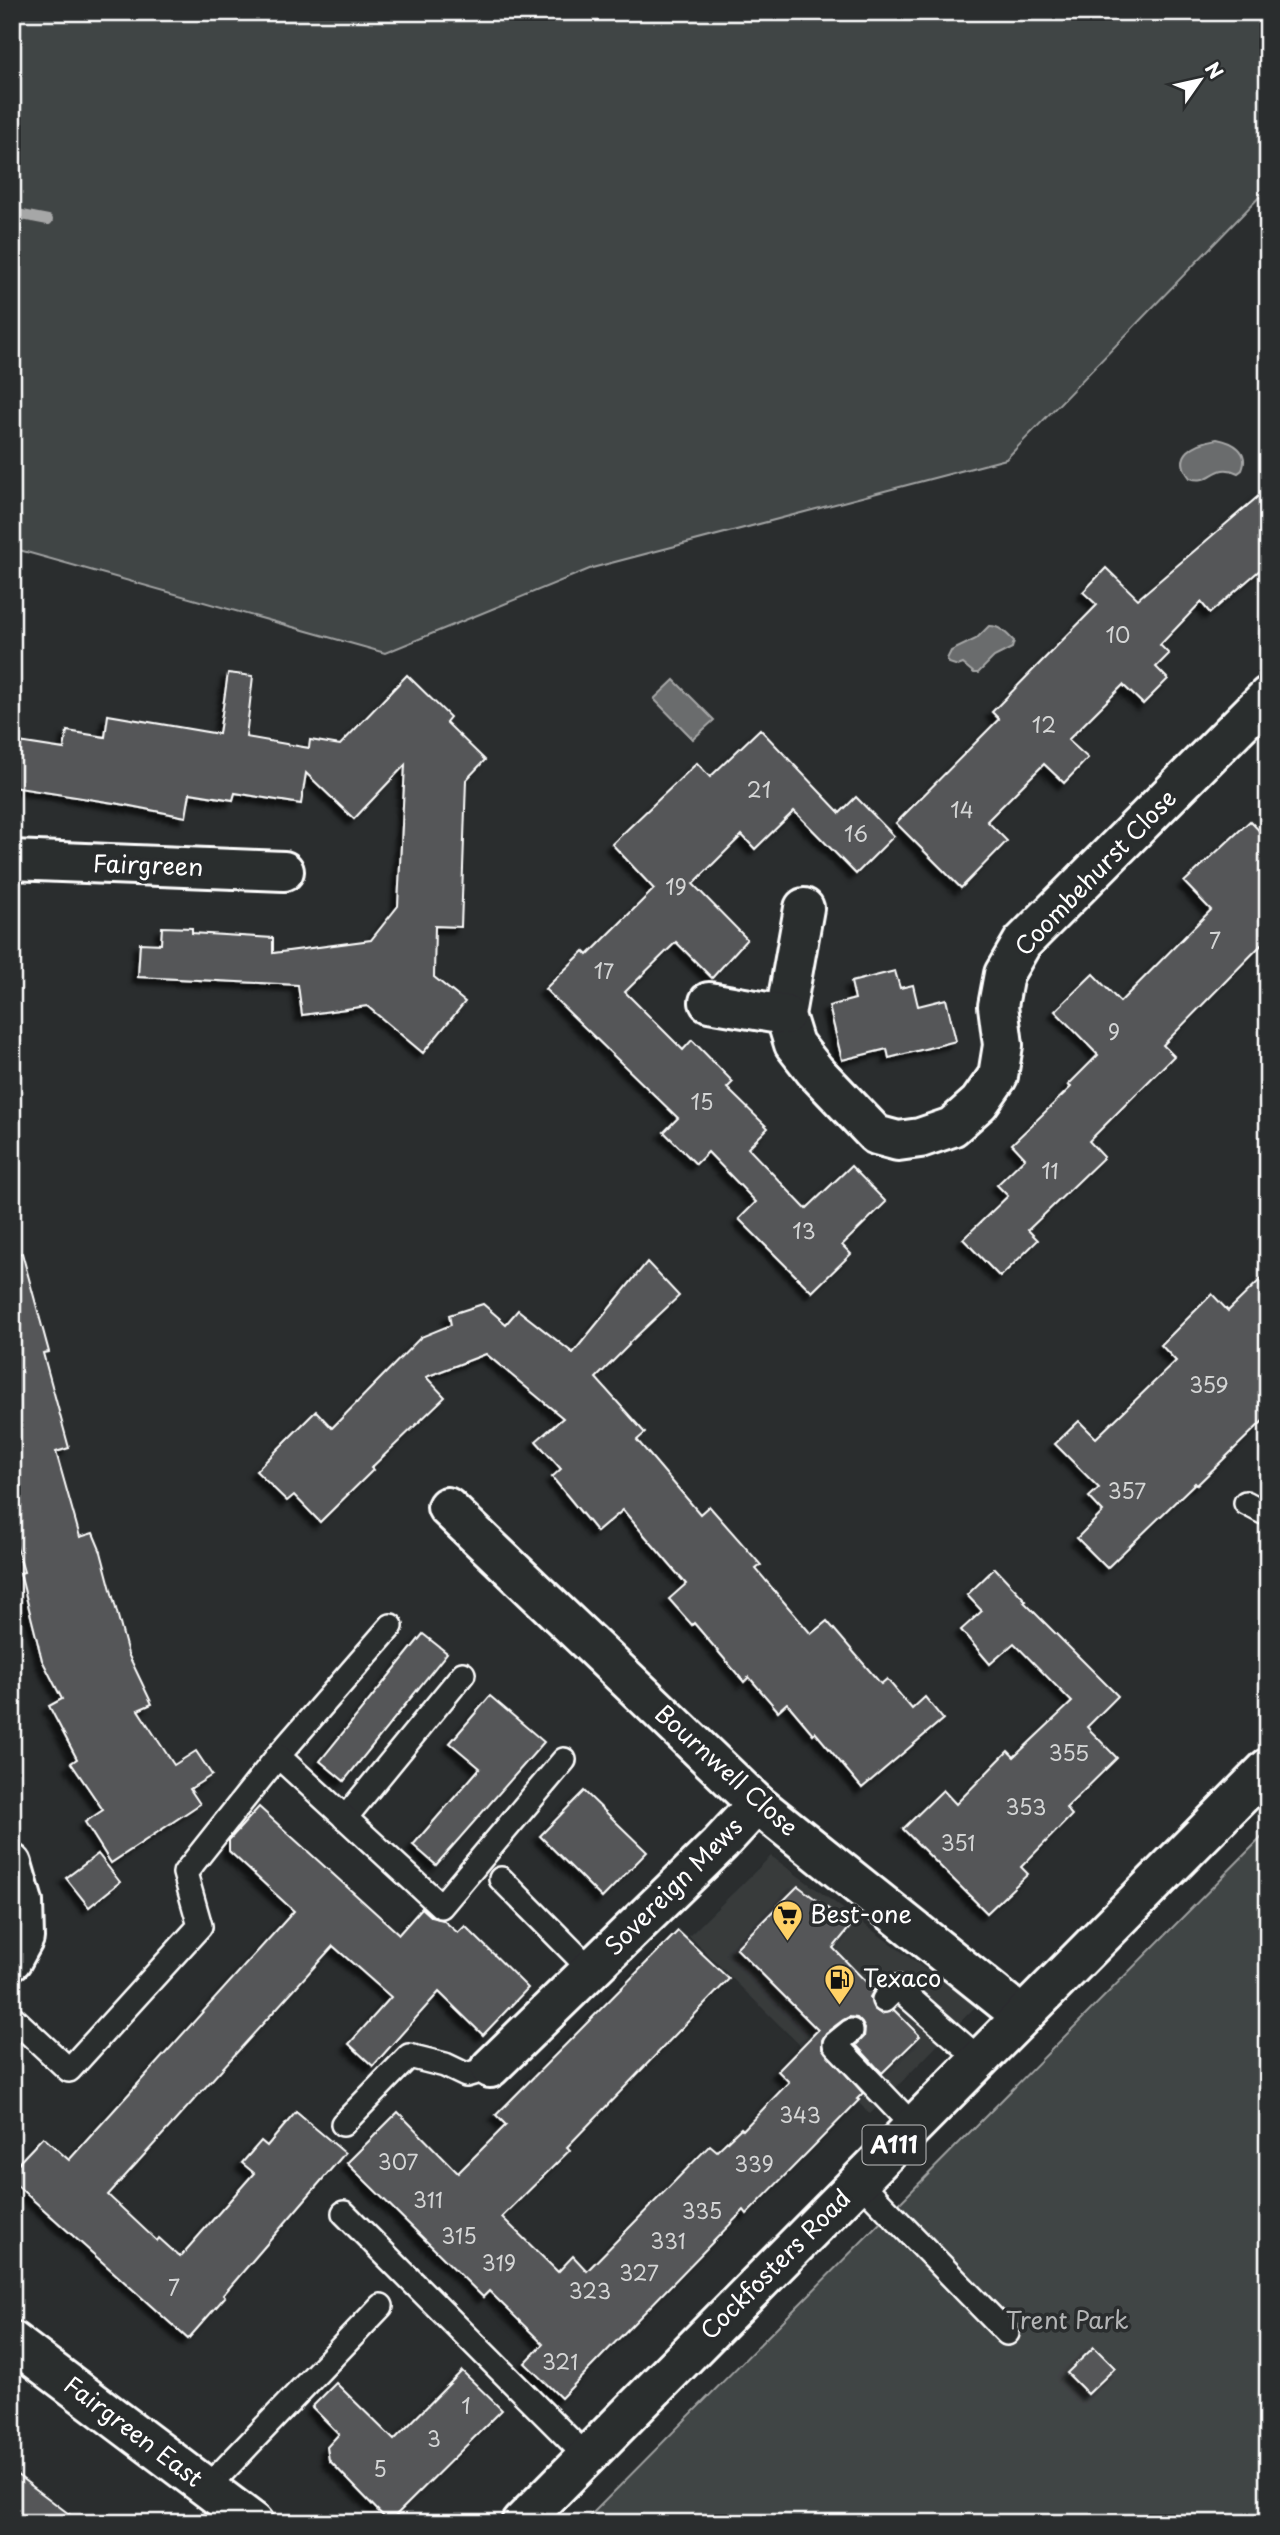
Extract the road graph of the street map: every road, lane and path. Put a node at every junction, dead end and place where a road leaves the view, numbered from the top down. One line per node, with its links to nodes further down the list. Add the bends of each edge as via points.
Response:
1 (1268, 696): 6 (street, Coombehurst Close, via 1022,943 1004,974 998,1006 1003,1045 998,1076 979,1103 952,1127 898,1141 876,1135 794,1044)
2 (12, 860): 3 (street, Fairgreen)
3 (284, 871)
4 (804, 908): 6 (street)
5 (709, 1002): 6 (street)
6 (785, 1015)
7 (1246, 1503): 9 (lane)
8 (447, 1507): 15 (street, Bournwell Close)
9 (1268, 1511)
10 (391, 1626): 12 (lane)
11 (463, 1674): 16 (lane)
12 (278, 1756): 16 (lane); 23 (lane, via 186,1873 200,1926 69,2070)
13 (564, 1760): 16 (lane, via 441,1906)
14 (1268, 1768): 22 (street, Cockfosters Road / A111)
15 (757, 1804): 20 (street, Sovereign Mews); 22 (street, Bournwell Close)
16 (345, 1818)
17 (12, 1864): 19 (street, via 23,1902 24,1938)
18 (501, 1880): 20 (lane, Sovereign Mews)
19 (12, 1960)
20 (590, 1969): 26 (street, Sovereign Mews)
21 (884, 2000): 25 (lane, via 897,1987)
22 (1022, 2016): 25 (street, Cockfosters Road / A111)
23 (12, 2017)
24 (851, 2031): 28 (lane, via 835,2044)
25 (979, 2059): 28 (street, Cockfosters Road / A111)
26 (490, 2068): 27 (lane, Sovereign Mews, via 466,2075 409,2056)
27 (343, 2124)
28 (913, 2126): 29 (street, Cockfosters Road / A111)
29 (859, 2182): 32 (lane); 34 (street, Cockfosters Road / A111)
30 (344, 2213): 34 (lane)
31 (381, 2306): 35 (lane)
32 (1007, 2333)
33 (12, 2341): 35 (street, Fairgreen East)
34 (587, 2457): 37 (street, Cockfosters Road / A111)
35 (207, 2488): 36 (street, Fairgreen East)
36 (254, 2523)
37 (521, 2523)

